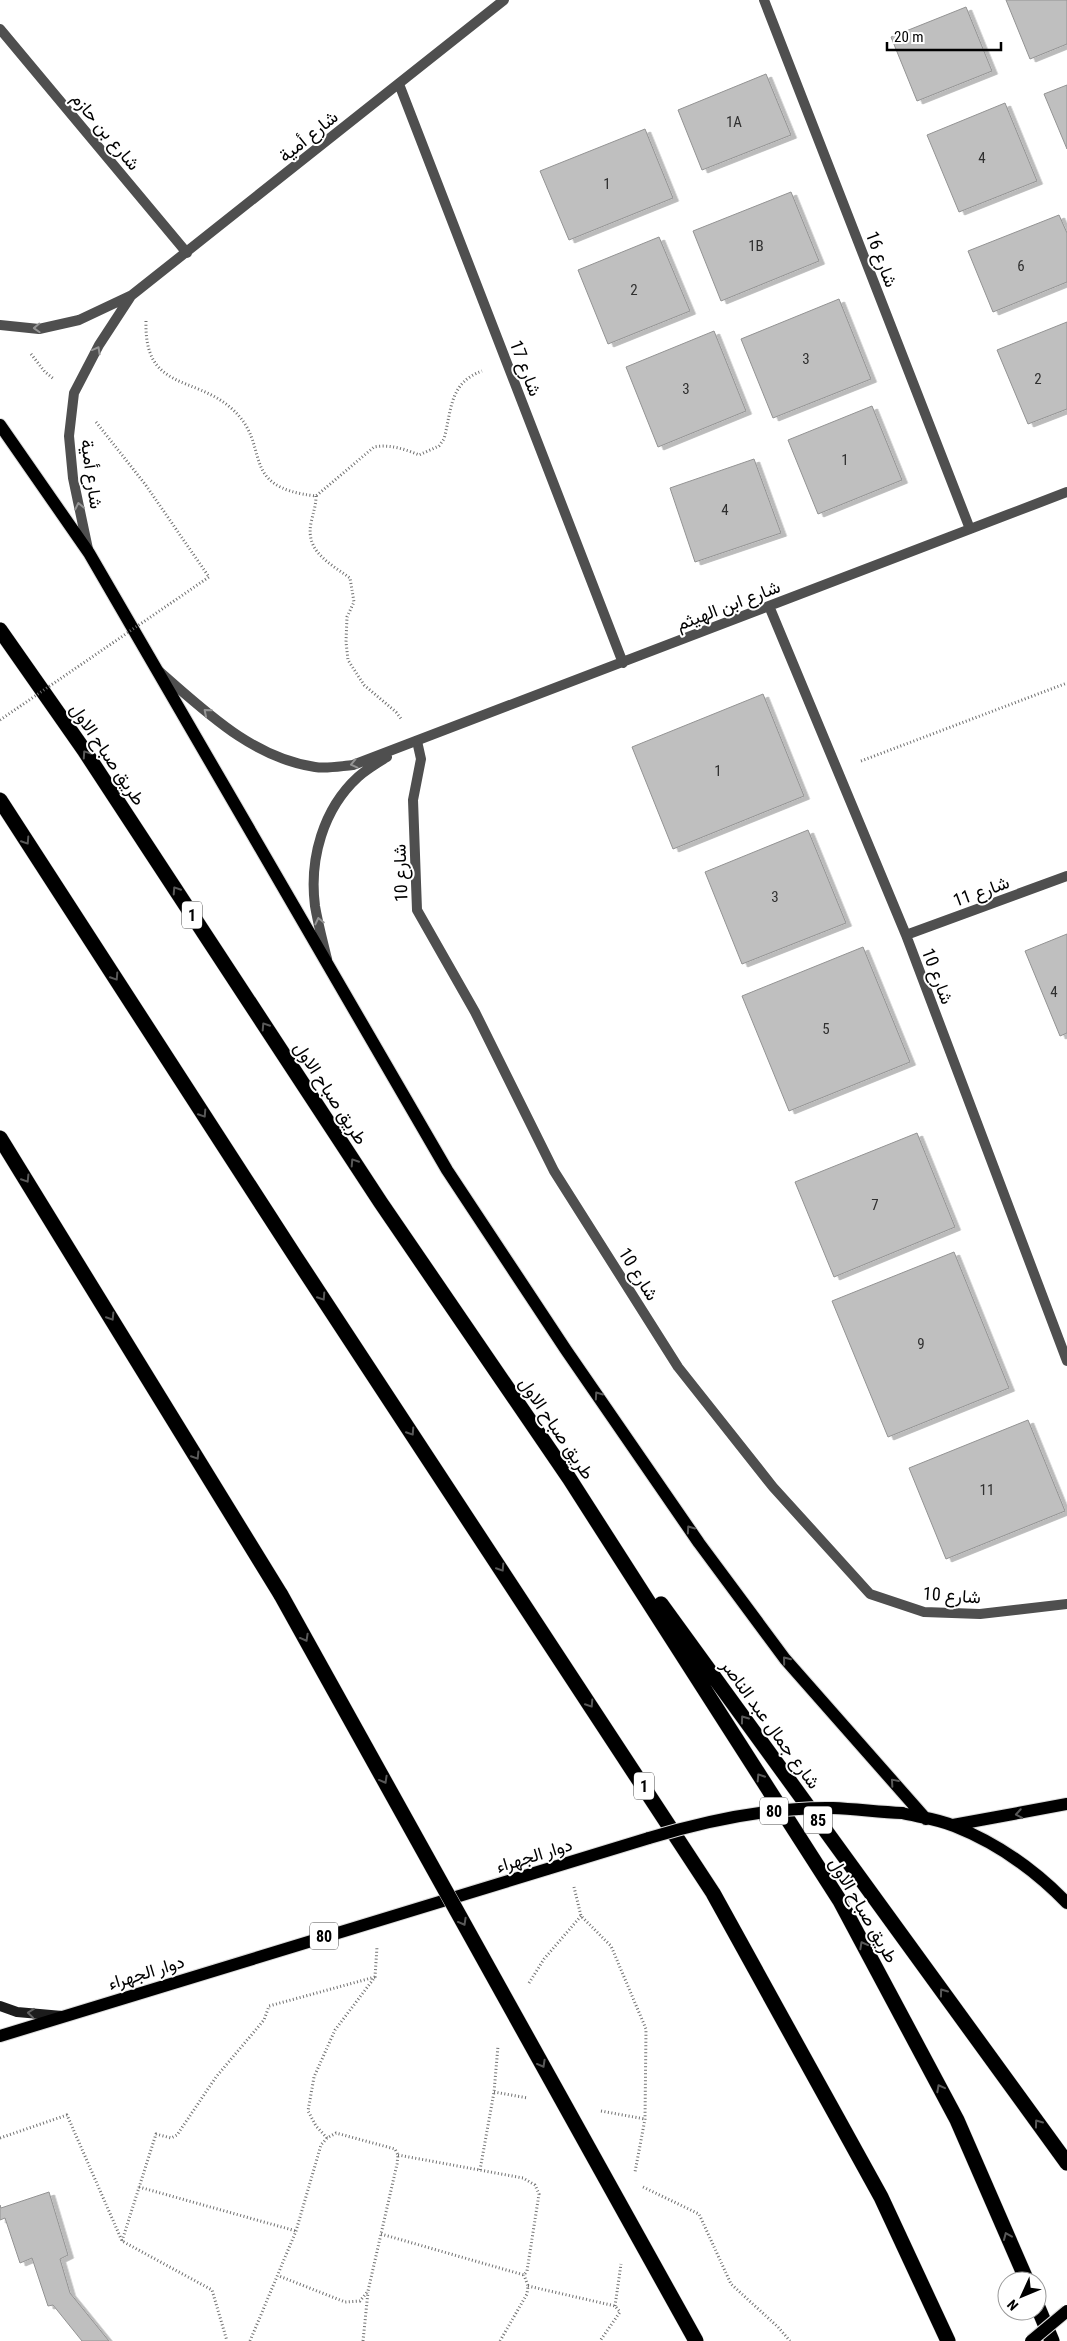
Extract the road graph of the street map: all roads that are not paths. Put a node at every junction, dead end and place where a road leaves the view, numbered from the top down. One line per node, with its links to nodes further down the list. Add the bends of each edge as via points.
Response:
1 (504, 0): 4 (street, شارع أمية)
2 (764, 0): 10 (street, شارع 16)
3 (0, 29): 5 (street, شارع بن حازم)
4 (399, 84): 5 (street, شارع أمية); 14 (street, شارع 17)
5 (187, 253): 6 (street, شارع أمية)
6 (132, 296): 7 (street, شارع أمية, one-way to 7, via 71,322 39,329); 11 (street, شارع أمية, one-way to 6, via 73,478 70,445 74,394 99,345)
7 (0, 325)
8 (0, 425): 11 (main road)
9 (1067, 492): 10 (street, شارع ابن الهيثم)
10 (970, 530): 12 (street, شارع ابن الهيثم)
11 (89, 554): 15 (main road)
12 (769, 606): 14 (street, شارع ابن الهيثم); 20 (street, شارع 10)
13 (0, 630): 24 (highway, طريق صباح الاول / 1, one-way to 13, via 381,1203 84,750)
14 (623, 663): 16 (street, شارع ابن الهيثم)
15 (157, 669): 17 (street, شارع ابن الهيثم, one-way to 15, via 353,765 316,768 273,755 225,728); 21 (main road)
16 (417, 741): 17 (street, شارع ابن الهيثم); 25 (street, شارع 10, via 421,759 413,800 417,910 475,1012 554,1171 678,1366 773,1487 870,1594 924,1612 942,1613 980,1614)
17 (400, 748): 21 (street, شارع ابن الهيثم, one-way to 17, via 315,906 314,861 325,824 342,794 360,775)
18 (0, 800): 38 (highway, 1, one-way to 38, via 300,1264 714,1893 881,2197)
19 (1067, 876): 20 (street, شارع 11)
20 (906, 936): 23 (street, شارع 10)
21 (330, 968): 27 (main road, one-way to 21, via 785,1659 699,1542 447,1170)
22 (0, 1138): 37 (highway, one-way to 37, bridge, via 281,1595)
23 (1067, 1361)
24 (569, 1478): 33 (highway, شارع جمال عبد الناصر / 85, one-way to 24); 34 (highway, طريق صباح الاول / 1, one-way to 24, via 957,2120 840,1901)
25 (1067, 1604)
26 (1067, 1804): 28 (main road, 80, one-way to 28)
27 (926, 1819): 28 (main road, دوار الجهراء / 80); 31 (main road, دوار الجهراء / 80, bridge, via 902,1813 833,1808 764,1812 696,1824)
28 (953, 1825): 29 (main road, دوار الجهراء / 80, via 1001,1849 1045,1880)
29 (1067, 1903)
30 (0, 2006): 31 (main road, one-way to 30, via 17,2012)
31 (63, 2016): 32 (main road, دوار الجهراء / 80)
32 (0, 2036)
33 (1067, 2162)
34 (1022, 2271)
35 (1067, 2311): 39 (main road, bridge)
36 (1044, 2321): 40 (highway)
37 (696, 2341)
38 (948, 2341)
39 (1031, 2341)
40 (1052, 2341)

